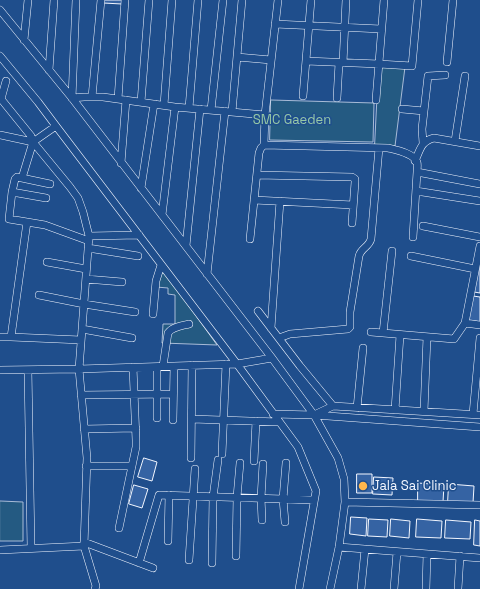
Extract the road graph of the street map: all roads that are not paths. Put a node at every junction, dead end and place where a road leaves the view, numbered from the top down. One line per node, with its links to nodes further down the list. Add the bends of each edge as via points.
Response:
1 (28, 0): 22 (street)
2 (54, 0): 30 (street)
3 (76, 0): 36 (street)
4 (101, 0): 35 (street)
5 (125, 0): 38 (street)
6 (149, 0): 42 (street)
7 (172, 0): 44 (street)
8 (198, 0): 46 (street)
9 (223, 0): 49 (street)
10 (242, 0): 24 (street)
11 (278, 0): 18 (street)
12 (310, 0): 19 (street)
13 (346, 0): 20 (street)
14 (384, 0): 21 (street)
15 (418, 0): 29 (street, via 412,66)
16 (453, 0): 27 (street)
17 (0, 10): 22 (street)
18 (275, 24): 19 (street); 25 (street)
19 (309, 26): 20 (street); 26 (street)
20 (345, 28): 21 (street); 28 (street)
21 (382, 29): 29 (street)
22 (24, 40): 30 (street)
23 (0, 56): 53 (street)
24 (237, 57): 25 (street); 50 (street)
25 (271, 60): 52 (street)
26 (306, 62): 28 (street); 34 (street)
27 (447, 62)
28 (341, 63): 29 (street); 37 (street)
29 (379, 64): 40 (street)
30 (49, 70): 36 (street)
31 (445, 75): 51 (street, via 428,76)
32 (465, 76): 55 (street)
33 (6, 81): 41 (street)
34 (303, 96)
35 (92, 97): 36 (street); 38 (street)
36 (72, 98): 62 (street)
37 (337, 98)
38 (118, 99): 39 (street)
39 (126, 100): 42 (street); 62 (street)
40 (376, 100)
41 (1, 102): 56 (street, via 31,136)
42 (141, 102): 43 (street)
43 (154, 104): 44 (street); 68 (street)
44 (164, 105): 45 (street)
45 (175, 107): 46 (street); 76 (street)
46 (189, 108): 47 (street)
47 (200, 109): 49 (street); 85 (street)
48 (402, 109): 51 (street)
49 (211, 110): 50 (street)
50 (228, 111): 52 (street); 94 (street)
51 (424, 111): 57 (street)
52 (265, 114): 58 (street)
53 (56, 126): 56 (street); 80 (street)
54 (0, 136): 56 (street)
55 (455, 141): 57 (street, via 434,138); 59 (street)
56 (33, 142): 65 (street); 84 (street, via 78,198)
57 (423, 143): 61 (street)
58 (264, 145): 60 (street); 64 (street, via 260,148)
59 (480, 146)
60 (379, 148): 61 (street, via 398,150); 114 (street, via 371,239 370,244 359,256 350,328 290,334)
61 (415, 161): 63 (street)
62 (121, 163): 68 (street)
63 (417, 172): 67 (street); 69 (street)
64 (257, 174): 72 (street); 75 (street, via 352,177 356,182)
65 (22, 178): 66 (street); 70 (street, via 16,177)
66 (50, 184)
67 (480, 184)
68 (141, 188): 76 (street)
69 (416, 191): 74 (street); 81 (street)
70 (12, 192): 71 (street); 77 (street, via 9,219)
71 (46, 198)
72 (254, 200): 73 (street); 83 (street)
73 (280, 201): 75 (street); 105 (street)
74 (480, 201)
75 (353, 205): 78 (street)
76 (162, 215): 85 (street)
77 (27, 222): 84 (street, via 45,225); 111 (street)
78 (352, 223)
79 (423, 226): 82 (street)
80 (139, 235): 84 (street); 91 (street)
81 (413, 237)
82 (480, 237)
83 (250, 239)
84 (88, 242): 88 (street); 92 (street)
85 (186, 246): 94 (street)
86 (480, 246): 93 (street)
87 (392, 251): 108 (street)
88 (138, 256)
89 (411, 256): 93 (street)
90 (47, 262): 92 (street)
91 (161, 265): 101 (street, via 156,281); 120 (street)
92 (86, 269): 95 (street)
93 (476, 269): 102 (street)
94 (207, 274): 118 (street)
95 (86, 279): 96 (street); 98 (street)
96 (122, 282)
97 (39, 295): 98 (street)
98 (84, 304): 100 (street); 106 (street)
99 (258, 311): 105 (street)
100 (135, 312)
101 (153, 314)
102 (465, 323): 104 (street); 112 (street, via 454,339)
103 (189, 324): 122 (street, via 170,330)
104 (480, 325)
105 (271, 328): 114 (street)
106 (82, 329): 113 (street); 116 (street)
107 (371, 332): 108 (street)
108 (383, 333): 109 (street)
109 (400, 335): 112 (street); 134 (street)
110 (0, 337): 111 (street)
111 (11, 337): 116 (street)
112 (427, 337): 135 (street)
113 (132, 338)
114 (279, 338): 132 (street)
115 (480, 338): 138 (street)
116 (81, 340): 125 (street)
117 (363, 348): 133 (street)
118 (272, 358): 120 (street); 137 (street)
119 (226, 364): 120 (street); 121 (street); 141 (street)
120 (237, 364): 136 (street)
121 (192, 365): 123 (street); 140 (street)
122 (160, 366): 123 (street); 124 (street); 130 (street)
123 (174, 366): 129 (street)
124 (133, 367): 125 (street); 128 (street)
125 (79, 369): 127 (street); 131 (street)
126 (0, 370): 127 (street)
127 (28, 370): 171 (street)
128 (134, 394): 130 (street); 131 (street); 145 (street)
129 (173, 394): 130 (street); 142 (street)
130 (157, 395): 139 (street)
131 (81, 396): 147 (street)
132 (333, 406): 133 (street); 137 (street)
133 (357, 408): 134 (street)
134 (396, 410): 135 (street)
135 (424, 411): 138 (street)
136 (273, 414): 137 (street); 144 (street)
137 (314, 415): 146 (street); 163 (street, via 338,458 344,479)
138 (477, 415)
139 (157, 418)
140 (192, 419): 141 (street); 148 (street)
141 (223, 419): 143 (street); 158 (street)
142 (173, 420)
143 (256, 421): 144 (street); 149 (street)
144 (279, 422): 162 (street, via 298,447 316,491)
145 (136, 428): 147 (street); 154 (street)
146 (480, 428)
147 (84, 429): 153 (street)
148 (191, 458)
149 (254, 461)
150 (286, 463): 161 (street)
151 (240, 464): 159 (street)
152 (263, 464): 160 (street)
153 (86, 466): 154 (street); 169 (street)
154 (132, 466): 167 (street)
155 (195, 470): 157 (street)
156 (168, 495): 157 (street); 168 (street); 180 (street, via 158,496)
157 (193, 496): 158 (street); 179 (street)
158 (213, 497): 159 (street); 181 (street)
159 (237, 497): 160 (street); 176 (street)
160 (262, 498): 161 (street); 165 (street)
161 (283, 499): 162 (street); 166 (street)
162 (314, 500): 184 (street)
163 (345, 502): 164 (street); 170 (street)
164 (479, 505)
165 (262, 520)
166 (285, 522)
167 (120, 528)
168 (168, 541)
169 (84, 544): 171 (street); 180 (street); 183 (street)
170 (339, 547): 172 (street); 185 (street)
171 (31, 548): 173 (street)
172 (365, 549): 174 (street); 186 (street)
173 (0, 550)
174 (397, 552): 175 (street); 187 (street)
175 (427, 554): 177 (street); 188 (street)
176 (236, 556)
177 (460, 556): 178 (street); 189 (street)
178 (480, 558)
179 (189, 560)
180 (139, 563): 182 (street)
181 (212, 563)
182 (152, 568)
183 (96, 589)
184 (299, 589)
185 (330, 589)
186 (361, 589)
187 (394, 589)
188 (426, 589)
189 (458, 589)

